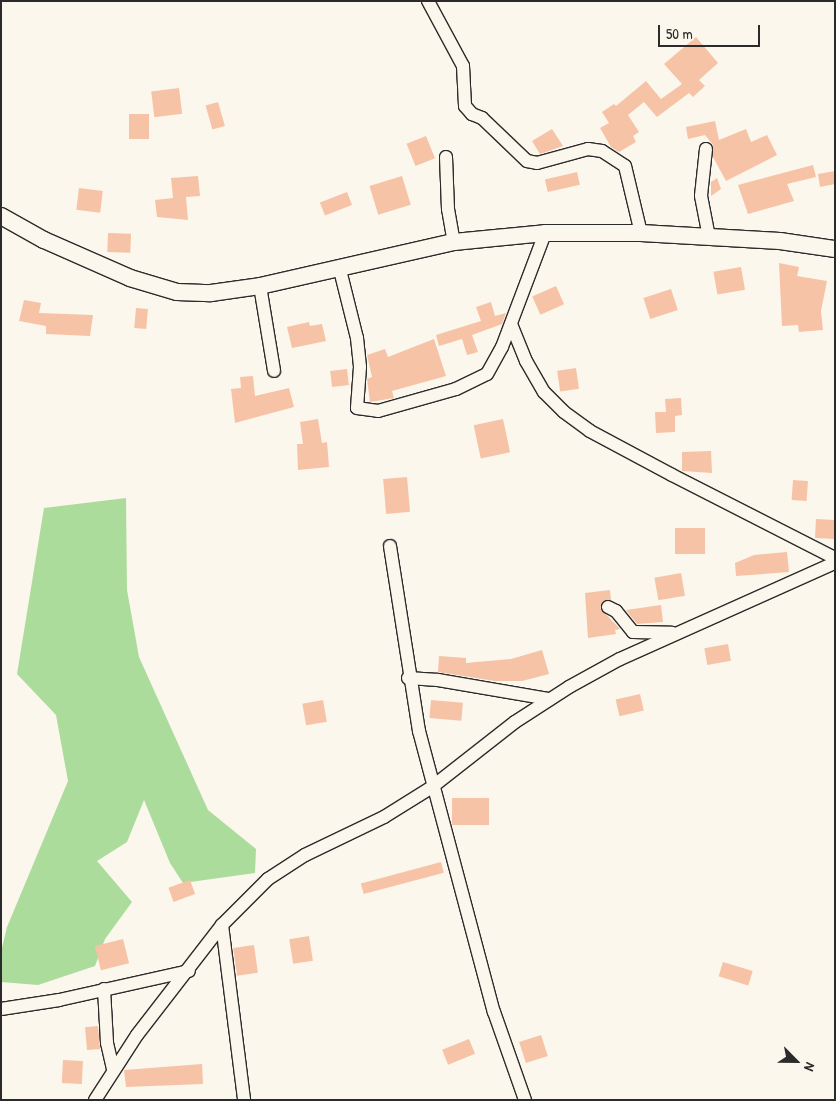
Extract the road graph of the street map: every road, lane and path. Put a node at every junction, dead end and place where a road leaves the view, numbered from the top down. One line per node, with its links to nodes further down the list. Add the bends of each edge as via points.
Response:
1 (428, 1): 6 (street, via 463,66 465,106 472,114 482,118 527,161 537,163 588,149 602,151 625,166)
2 (706, 149): 7 (street, via 701,196)
3 (446, 158): 8 (street, via 448,209)
4 (1, 216): 11 (main road, via 44,240 154,286 177,292 211,293)
5 (545, 233): 6 (main road); 8 (main road); 12 (street)
6 (641, 233): 7 (main road)
7 (709, 236): 9 (main road)
8 (454, 242): 10 (main road)
9 (835, 249)
10 (340, 270): 11 (main road); 12 (street, via 357,338 360,368 357,408 378,411 480,378 496,359)
11 (260, 286): 13 (street)
12 (511, 324): 15 (street, via 526,361 544,392 570,416 672,475)
13 (274, 371)
14 (390, 546): 19 (street)
15 (835, 558)
16 (835, 563): 18 (street)
17 (608, 607): 18 (street, via 616,611 633,632)
18 (679, 633): 20 (street, via 620,659)
19 (408, 678): 20 (street); 21 (street)
20 (549, 699): 21 (street)
21 (432, 787): 22 (street, via 384,817 283,869 268,879); 29 (street, via 494,1012)
22 (222, 925): 23 (street); 28 (street)
23 (189, 971): 24 (street); 26 (street)
24 (104, 989): 25 (street); 26 (street, via 107,1044)
25 (1, 1009)
26 (113, 1069): 27 (street)
27 (95, 1100)
28 (244, 1100)
29 (525, 1100)

